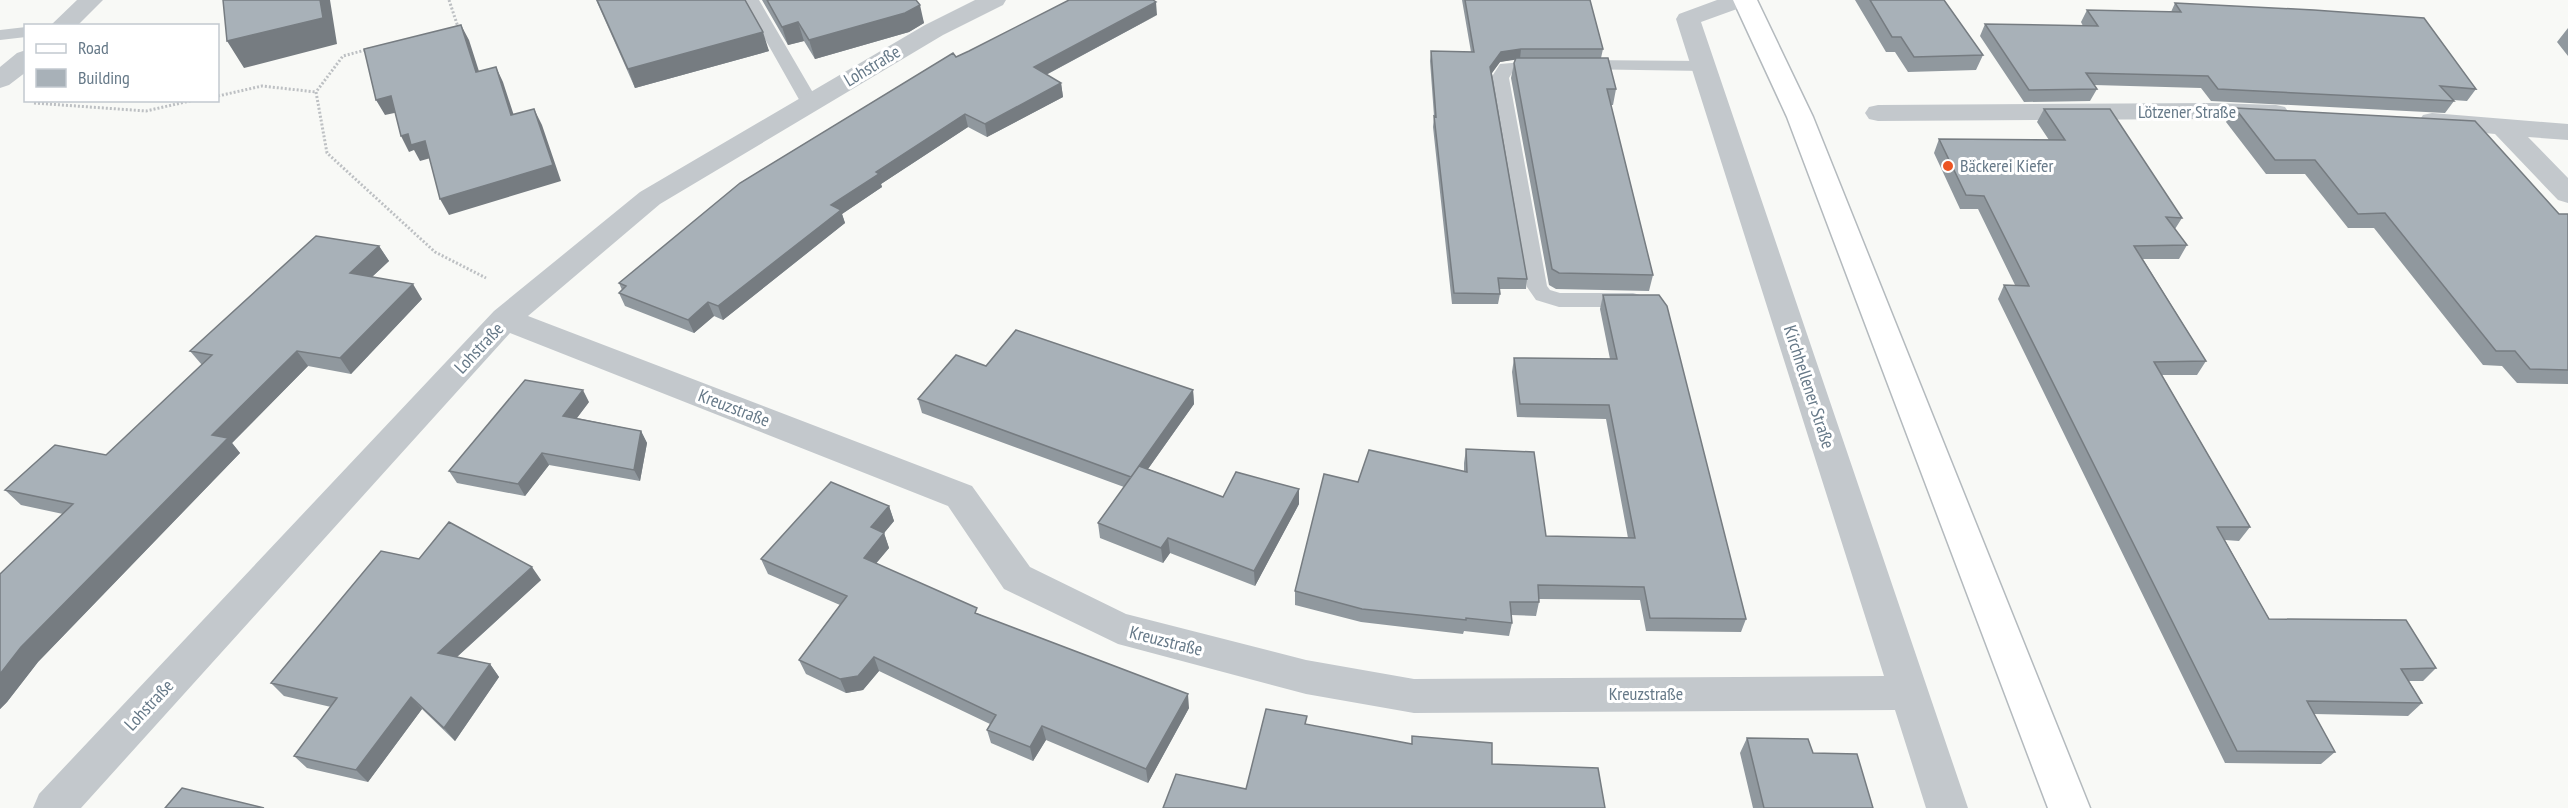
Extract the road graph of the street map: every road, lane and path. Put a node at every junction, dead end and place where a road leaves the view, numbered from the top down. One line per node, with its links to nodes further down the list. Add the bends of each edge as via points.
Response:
1 (91, 0): 8 (street)
2 (449, 0): 9 (path, via 458,27)
3 (751, 0): 21 (lane)
4 (962, 0): 10 (street)
5 (994, 0): 10 (street, Lohstraße)
6 (1739, 0): 15 (street, Kirchhellener Straße, via 1688,19)
7 (1745, 0): 33 (main road, via 1800,117)
8 (64, 24)
9 (446, 30)
10 (933, 30): 21 (street, Lohstraße)
11 (24, 32): 12 (lane)
12 (0, 35)
13 (378, 47): 17 (path, via 343,56)
14 (24, 60): 16 (street)
15 (1704, 66): 28 (lane, via 1520,66 1506,68 1500,78 1537,287 1543,295 1559,300); 30 (street, Kirchhellener Straße)
16 (0, 80)
17 (316, 92): 18 (path, via 262,86); 29 (path, via 327,153 435,252)
18 (219, 96)
19 (185, 102): 20 (path, via 146,111)
20 (34, 103)
21 (810, 103): 29 (street, Lohstraße, via 650,198)
22 (1878, 112): 23 (street, Lötzener Straße)
23 (2297, 114)
24 (2412, 120): 25 (street)
25 (2502, 126): 26 (street); 27 (street)
26 (2568, 132)
27 (2568, 194)
28 (1655, 300)
29 (518, 309): 30 (street, Kreuzstraße, via 960,496 1017,578 1118,628 1306,677 1414,696); 31 (street, Lohstraße)
30 (1909, 693): 32 (street, Kirchhellener Straße)
31 (54, 808)
32 (1947, 808)
33 (2069, 808)

